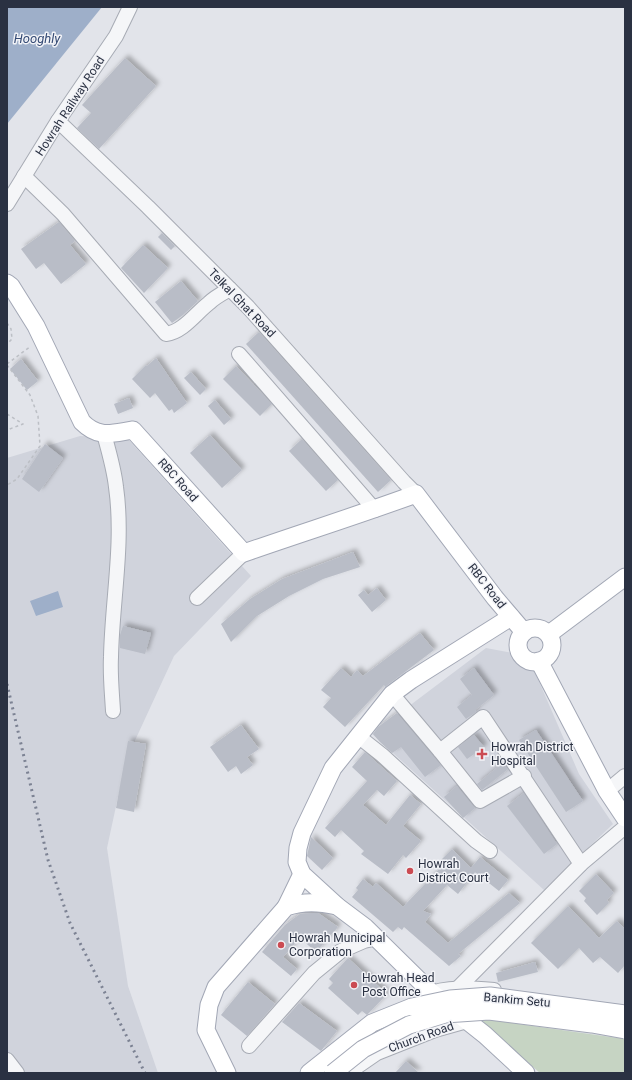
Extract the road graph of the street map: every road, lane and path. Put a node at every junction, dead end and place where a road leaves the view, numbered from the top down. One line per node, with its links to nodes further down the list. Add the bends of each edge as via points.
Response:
1 (130, 7): 2 (street, Howrah Railway Road, via 116,36)
2 (58, 121): 3 (street, Howrah Railway Road); 6 (street, Telkal Ghat Road)
3 (24, 176): 4 (street, Howrah Railway Road); 6 (street, via 63,214 166,334 172,334 182,327 209,303)
4 (7, 204)
5 (7, 283): 8 (main road)
6 (230, 289): 16 (street, Telkal Ghat Road)
7 (7, 324): 9 (path, via 11,329 12,339)
8 (41, 337): 11 (path); 14 (main road, via 82,422 90,431)
9 (7, 344)
10 (239, 354): 17 (street)
11 (7, 364): 15 (path, via 30,394 38,416 40,446 17,479)
12 (7, 414): 13 (path, via 23,424)
13 (7, 430)
14 (104, 434): 18 (main road, RBC Road, via 133,430); 26 (street, via 117,489 117,575 110,658)
15 (7, 484)
16 (425, 506): 17 (main road); 21 (main road, RBC Road)
17 (375, 510): 18 (main road)
18 (244, 553): 20 (street)
19 (625, 577): 23 (main road)
20 (197, 598)
21 (511, 617): 22 (main road, RBC Road); 25 (main road)
22 (524, 632): 23 (main road, via 540,628); 24 (main road, via 518,641 520,652 528,660)
23 (549, 634): 24 (main road, via 551,651)
24 (539, 661): 31 (main road)
25 (392, 694): 27 (main road); 28 (street)
26 (113, 711)
27 (358, 736): 34 (street); 36 (main road, via 333,768 302,833 297,862)
28 (440, 751): 29 (street, via 480,801); 29 (street, via 483,717)
29 (524, 776): 35 (street)
30 (625, 776): 31 (street)
31 (607, 792): 32 (main road)
32 (625, 818)
33 (625, 827): 35 (street)
34 (490, 851)
35 (581, 864): 40 (street)
36 (302, 874): 37 (main road); 38 (main road)
37 (337, 906): 38 (main road, via 309,902); 39 (main road)
38 (286, 907): 49 (main road, via 216,987 209,1006 206,1030)
39 (377, 938): 41 (main road); 46 (street, via 341,952 314,973)
40 (458, 988): 41 (street); 42 (street, via 516,992); 44 (street, Church Road)
41 (432, 992): 44 (main road); 50 (street, via 382,1012 337,1042)
42 (625, 1007)
43 (625, 1014): 51 (main road, Bankim Setu, bridge, via 490,996 450,999 412,1007 372,1023)
44 (467, 1021): 53 (street, Church Road, via 435,1030 377,1053); 54 (main road)
45 (625, 1030): 52 (main road, Bankim Setu, bridge, via 489,1012 445,1014 409,1025 363,1049)
46 (249, 1046)
47 (7, 1060): 48 (street)
48 (17, 1073)
49 (227, 1073)
50 (302, 1073)
51 (309, 1073)
52 (333, 1073)
53 (348, 1073)
54 (526, 1073)

